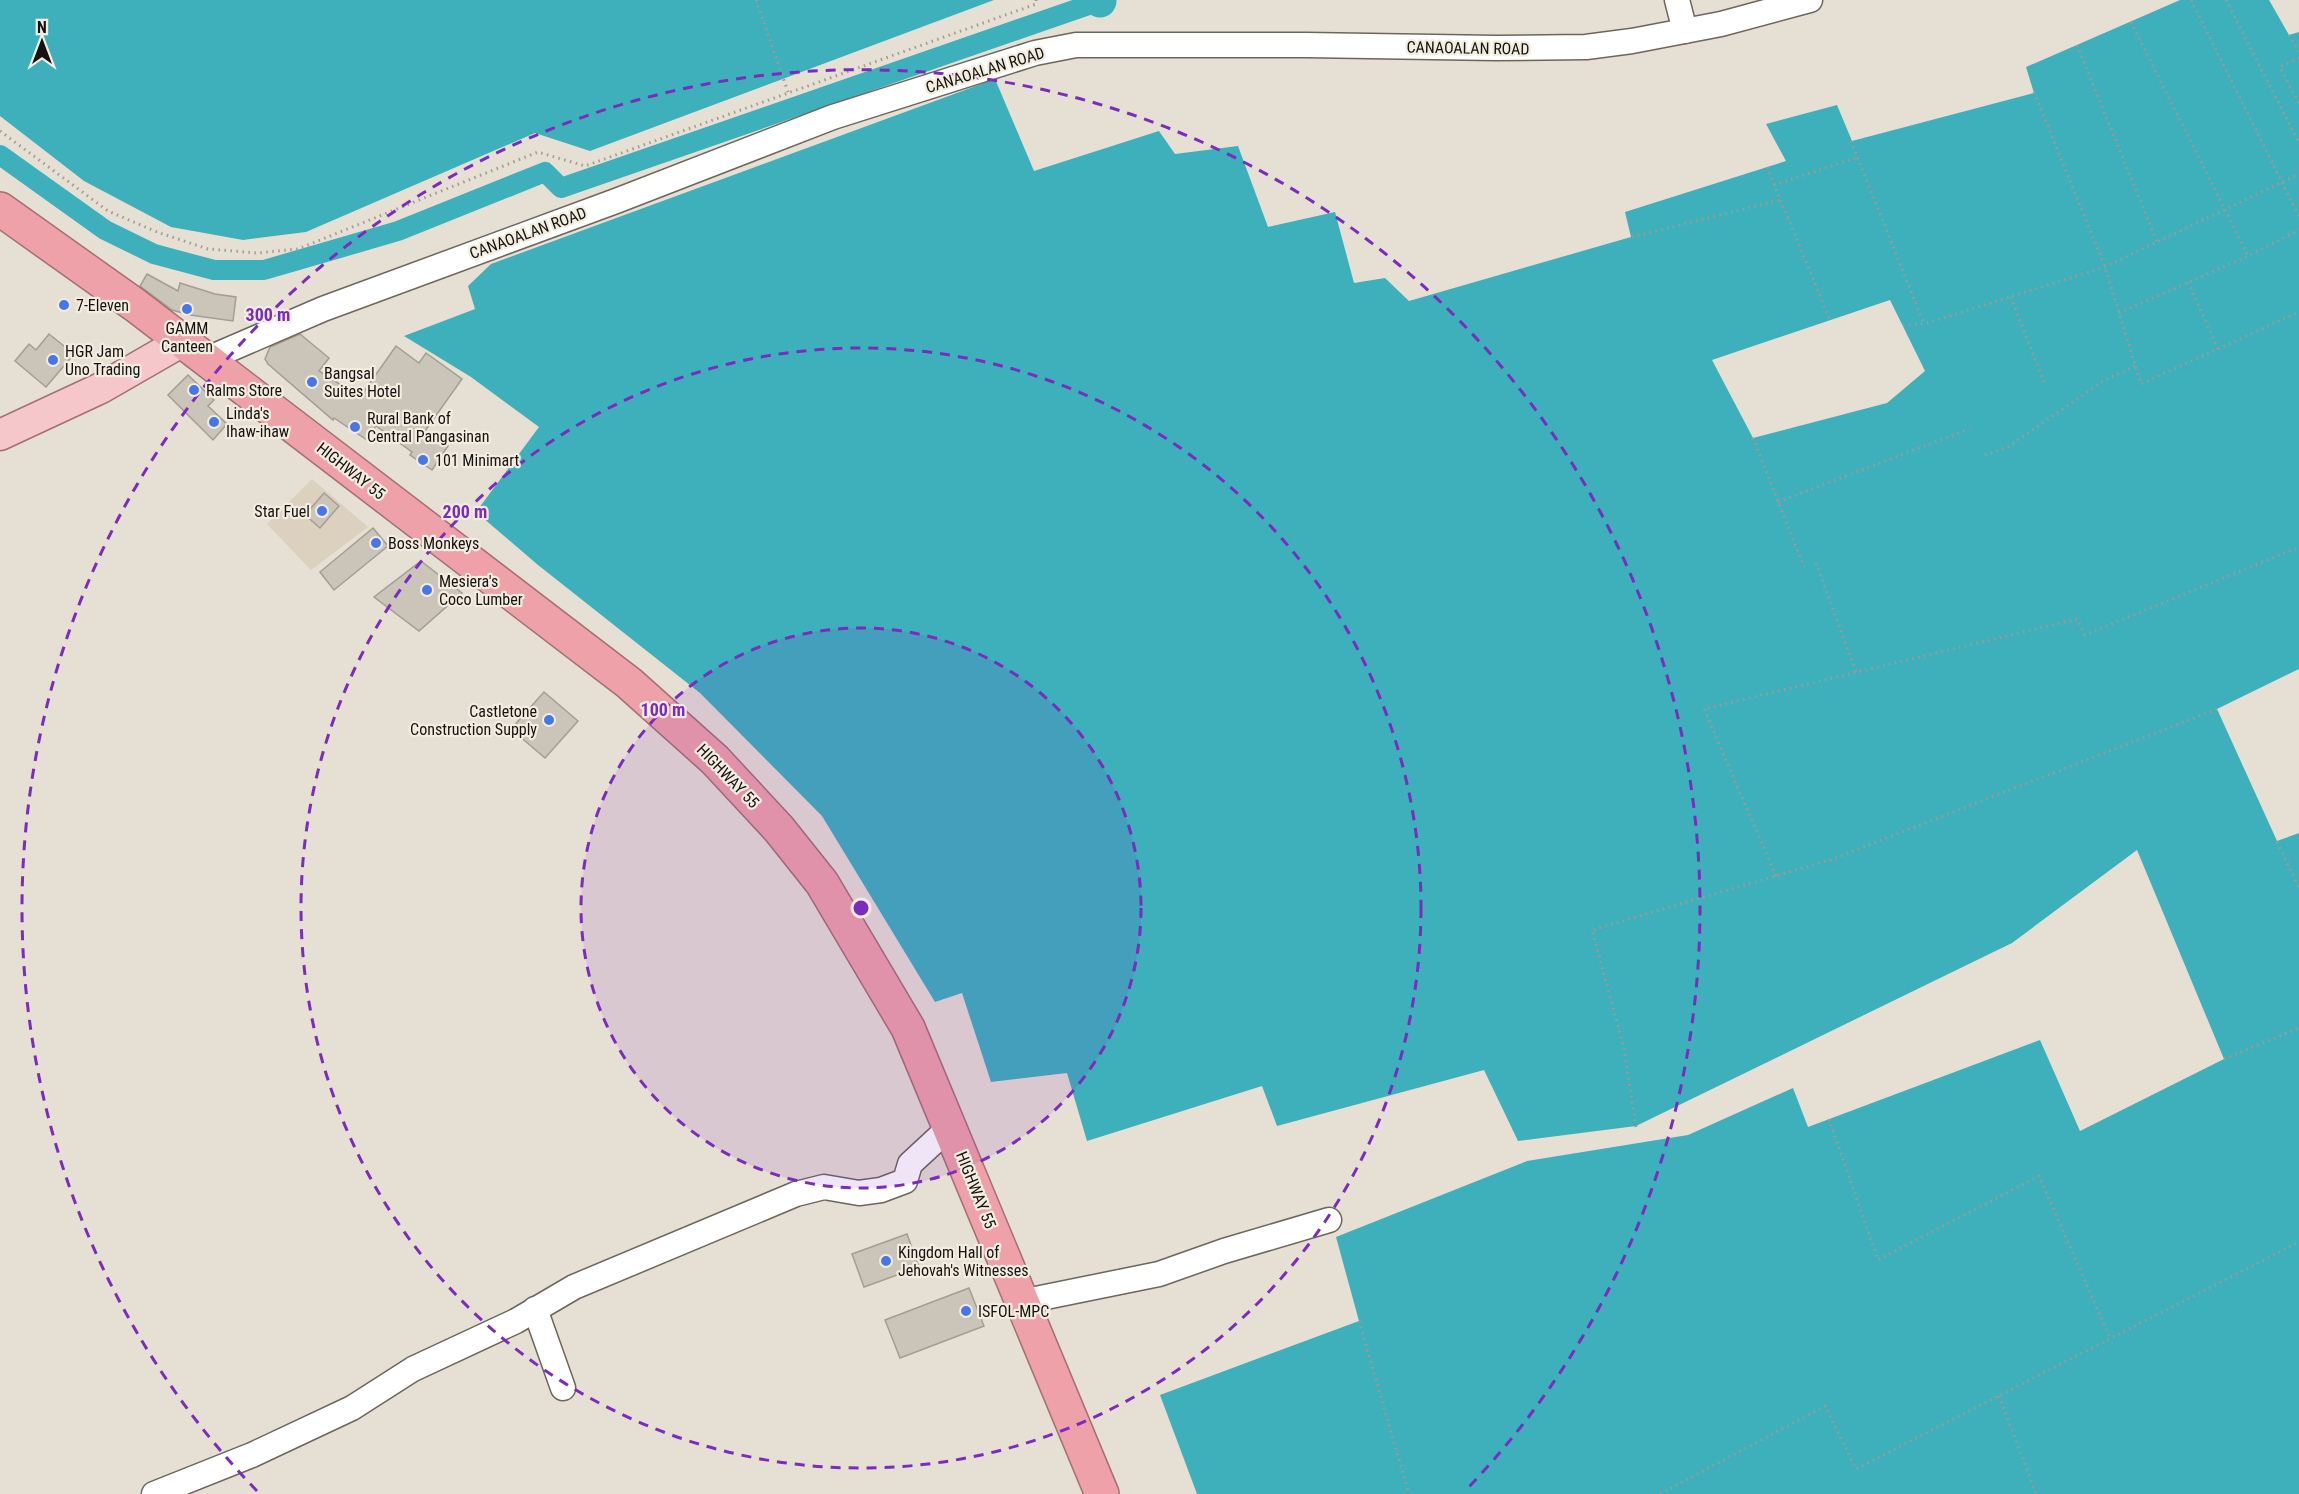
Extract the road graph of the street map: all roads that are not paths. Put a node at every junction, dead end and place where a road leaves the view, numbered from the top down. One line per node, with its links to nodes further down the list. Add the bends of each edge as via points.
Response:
1 (1677, 0): 3 (street)
2 (1810, 0): 3 (street, CANAOALAN ROAD)
3 (1686, 31): 5 (street, CANAOALAN ROAD, via 1575,47 1076,45 1035,53 833,117 323,309)
4 (0, 209): 5 (highway, HIGHWAY 55)
5 (193, 351): 6 (main road); 7 (highway, HIGHWAY 55, via 629,683 715,760 822,883 908,1028)
6 (0, 435)
7 (950, 1127): 9 (highway, HIGHWAY 55); 10 (street, via 910,1164 905,1181 859,1193 824,1188 796,1194 574,1287)
8 (1329, 1220): 9 (street, via 1159,1274)
9 (1021, 1302): 13 (highway, HIGHWAY 55)
10 (534, 1309): 11 (street); 12 (street, via 413,1369 352,1408 252,1455)
11 (563, 1388)
12 (154, 1494)
13 (1102, 1494)

